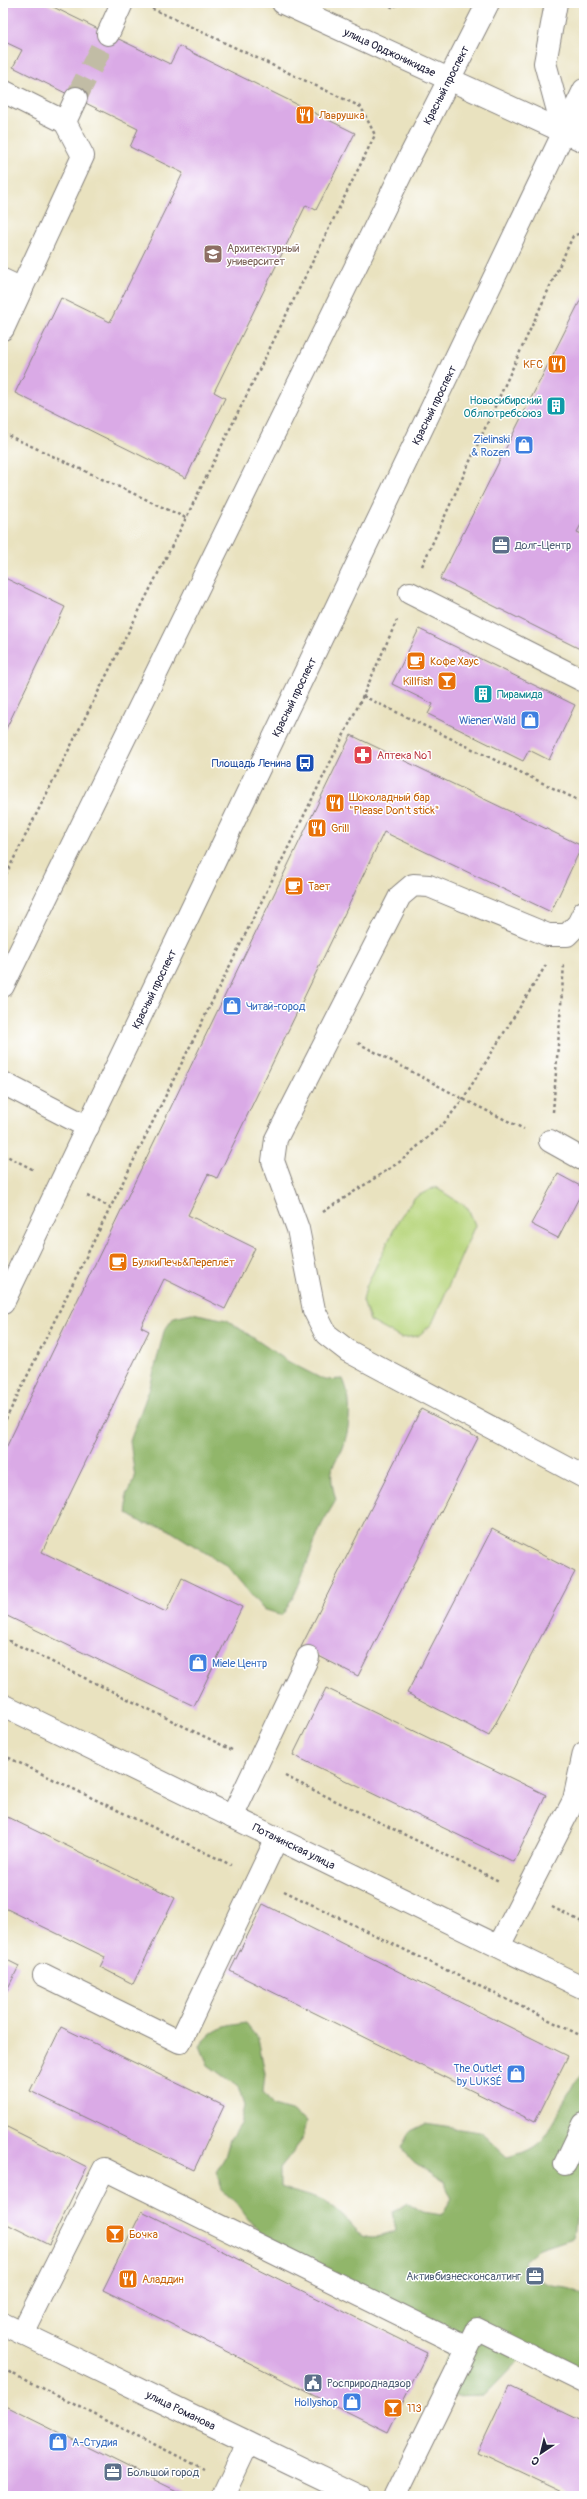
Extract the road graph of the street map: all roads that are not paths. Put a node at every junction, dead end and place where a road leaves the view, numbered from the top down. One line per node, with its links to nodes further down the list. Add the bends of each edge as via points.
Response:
1 (122, 3): 5 (main road)
2 (283, 3): 6 (main road, улица Орджоникидзе)
3 (488, 3): 6 (main road, Красный проспект)
4 (556, 3): 12 (main road, via 545,64)
5 (108, 34)
6 (448, 79): 12 (main road, улица Орджоникидзе); 19 (main road, Красный проспект)
7 (584, 90): 12 (main road, Красный проспект)
8 (3, 91): 11 (main road)
9 (76, 98): 11 (main road)
10 (584, 120): 12 (main road)
11 (65, 122): 14 (main road, via 83,156)
12 (564, 133): 13 (main road, улица Орджоникидзе); 21 (main road, Красный проспект)
13 (584, 141)
14 (13, 285): 15 (main road)
15 (3, 329)
16 (410, 593): 17 (main road)
17 (584, 681)
18 (584, 912): 25 (main road, via 578,924 567,935 548,935 429,886 413,885 400,896 276,1139 273,1161 298,1229 314,1310 326,1334 348,1351)
19 (3, 986)
20 (3, 1083): 21 (main road)
21 (88, 1127): 24 (main road, Красный проспект)
22 (550, 1141): 23 (main road)
23 (584, 1160)
24 (3, 1303)
25 (584, 1477)
26 (308, 1657): 29 (main road)
27 (3, 1705): 29 (main road, Потанинская улица)
28 (584, 1753): 31 (main road, via 574,1800)
29 (232, 1817): 30 (main road, Потанинская улица)
30 (277, 1838): 31 (main road, Потанинская улица); 32 (main road, via 180,2042)
31 (499, 1946): 33 (main road, Потанинская улица)
32 (44, 1975)
33 (584, 1988)
34 (584, 2124): 35 (main road)
35 (565, 2164)
36 (12, 2328): 37 (main road, via 104,2169); 39 (main road, улица Романова)
37 (467, 2348): 38 (main road, via 477,2329); 42 (main road)
38 (584, 2382)
39 (248, 2443): 40 (main road); 41 (main road, улица Романова)
40 (226, 2489)
41 (359, 2496)
42 (395, 2496)

